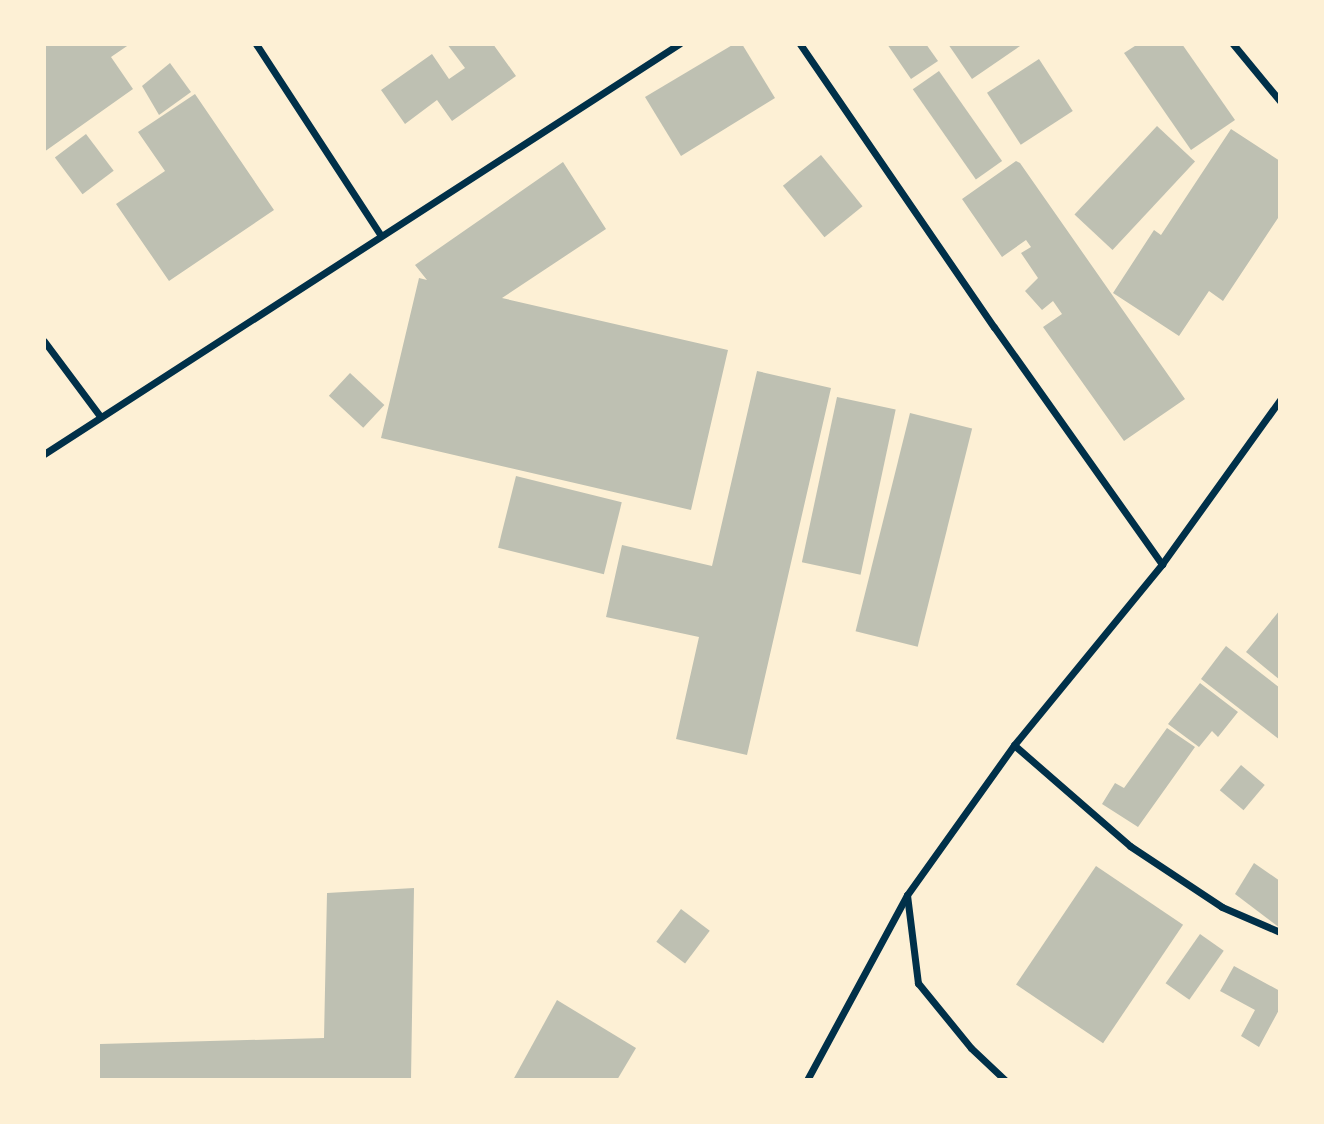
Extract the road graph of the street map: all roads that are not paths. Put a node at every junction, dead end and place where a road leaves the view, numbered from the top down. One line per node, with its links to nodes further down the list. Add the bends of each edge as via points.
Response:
1 (256, 44): 6 (street)
2 (679, 44): 6 (street)
3 (800, 44): 11 (street)
4 (1233, 44): 5 (street)
5 (1280, 101)
6 (380, 234): 9 (street)
7 (44, 341): 9 (street)
8 (1280, 400): 11 (street)
9 (100, 416): 10 (street)
10 (44, 453)
11 (1161, 564): 12 (street)
12 (1014, 746): 13 (street); 14 (street, via 1130,846 1222,908)
13 (906, 895): 15 (street); 16 (street, via 918,983 971,1048)
14 (1280, 932)
15 (807, 1080)
16 (1005, 1080)

